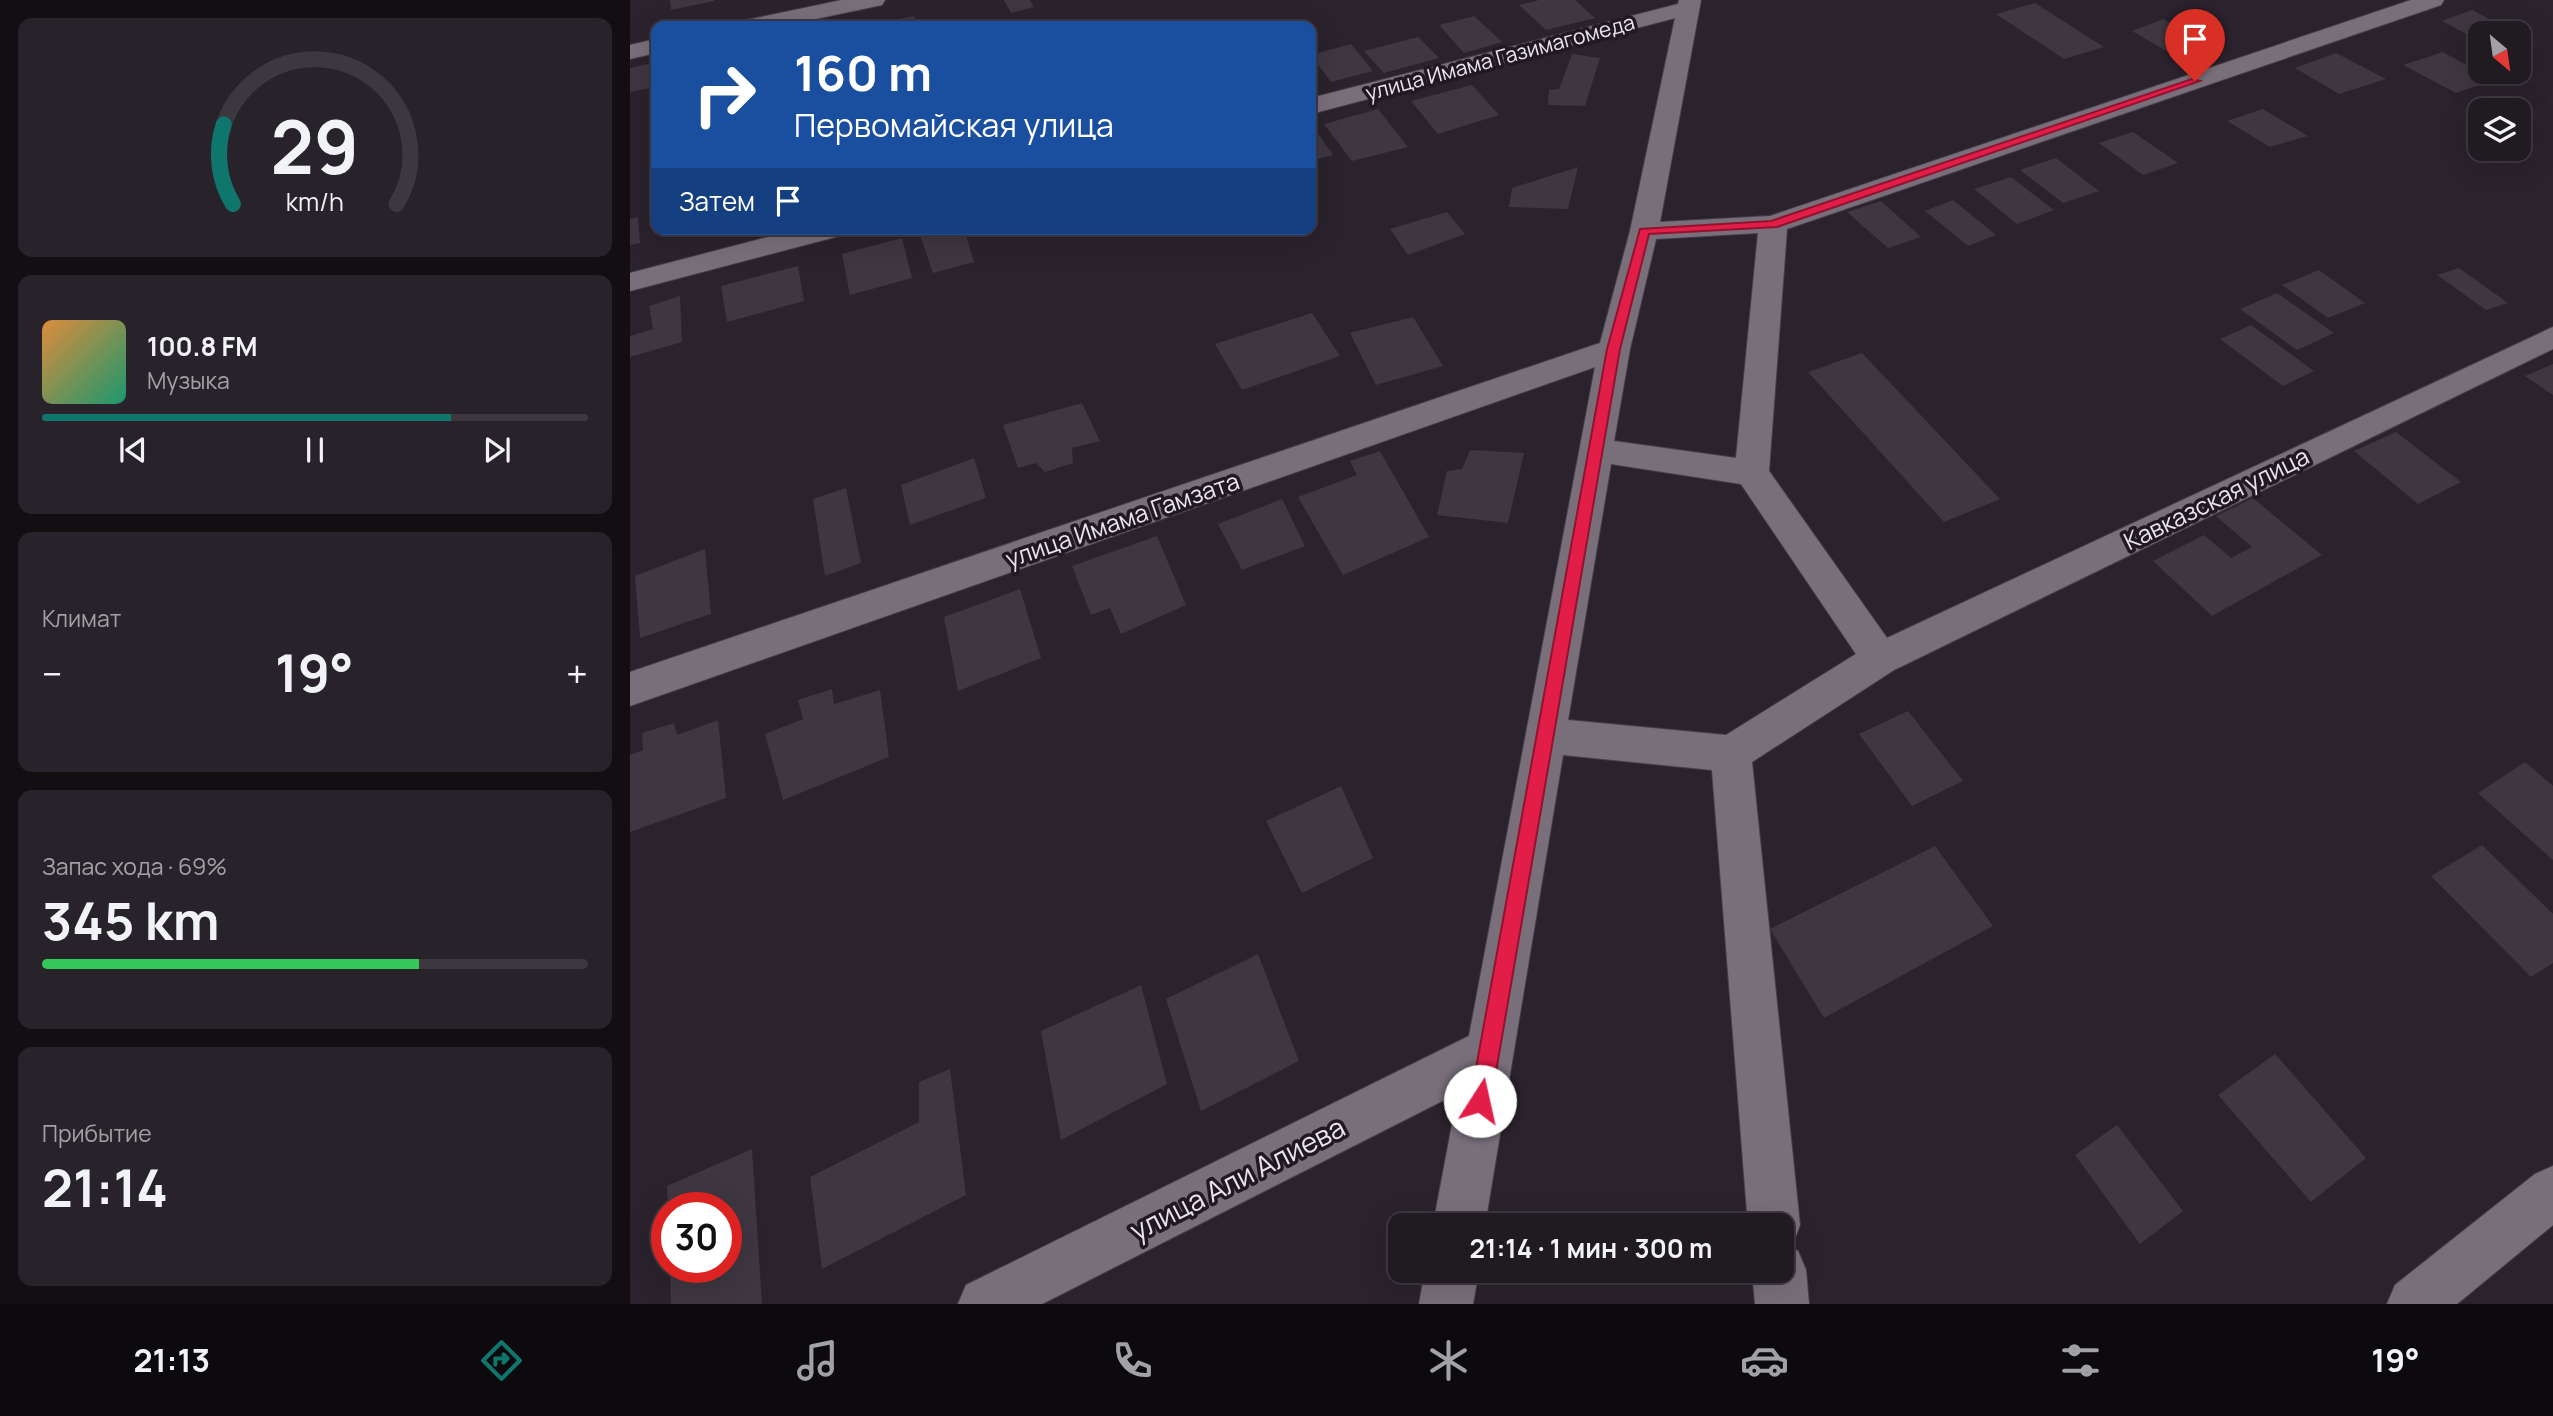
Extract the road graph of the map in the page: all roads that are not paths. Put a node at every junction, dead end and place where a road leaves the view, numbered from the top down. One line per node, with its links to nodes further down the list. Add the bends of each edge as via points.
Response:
1 (874, 0): 4 (street)
2 (2433, 0): 8 (street)
3 (1689, 4): 7 (street, улица Имама Газимагомеда); 9 (street)
4 (774, 21)
5 (651, 47): 6 (street)
6 (630, 52)
7 (1316, 105)
8 (1773, 224): 9 (street); 15 (street)
9 (1644, 231): 13 (street)
10 (810, 235): 11 (street)
11 (630, 282)
12 (2553, 337): 16 (street, Кавказская улица)
13 (1614, 349): 14 (street); 17 (street, улица Имама Гамзата)
14 (1596, 450): 15 (street); 18 (street)
15 (1752, 473): 16 (street)
16 (1880, 659): 19 (street, Кавказская улица)
17 (630, 689)
18 (1545, 736): 19 (street); 20 (street)
19 (1731, 754): 23 (street)
20 (1489, 1051): 22 (street); 26 (street, улица Али Алиева)
21 (2553, 1192): 29 (street)
22 (1461, 1213)
23 (1773, 1213)
24 (1450, 1283): 27 (street)
25 (1780, 1283): 28 (street)
26 (985, 1304)
27 (1446, 1304)
28 (1782, 1304)
29 (2414, 1304)

